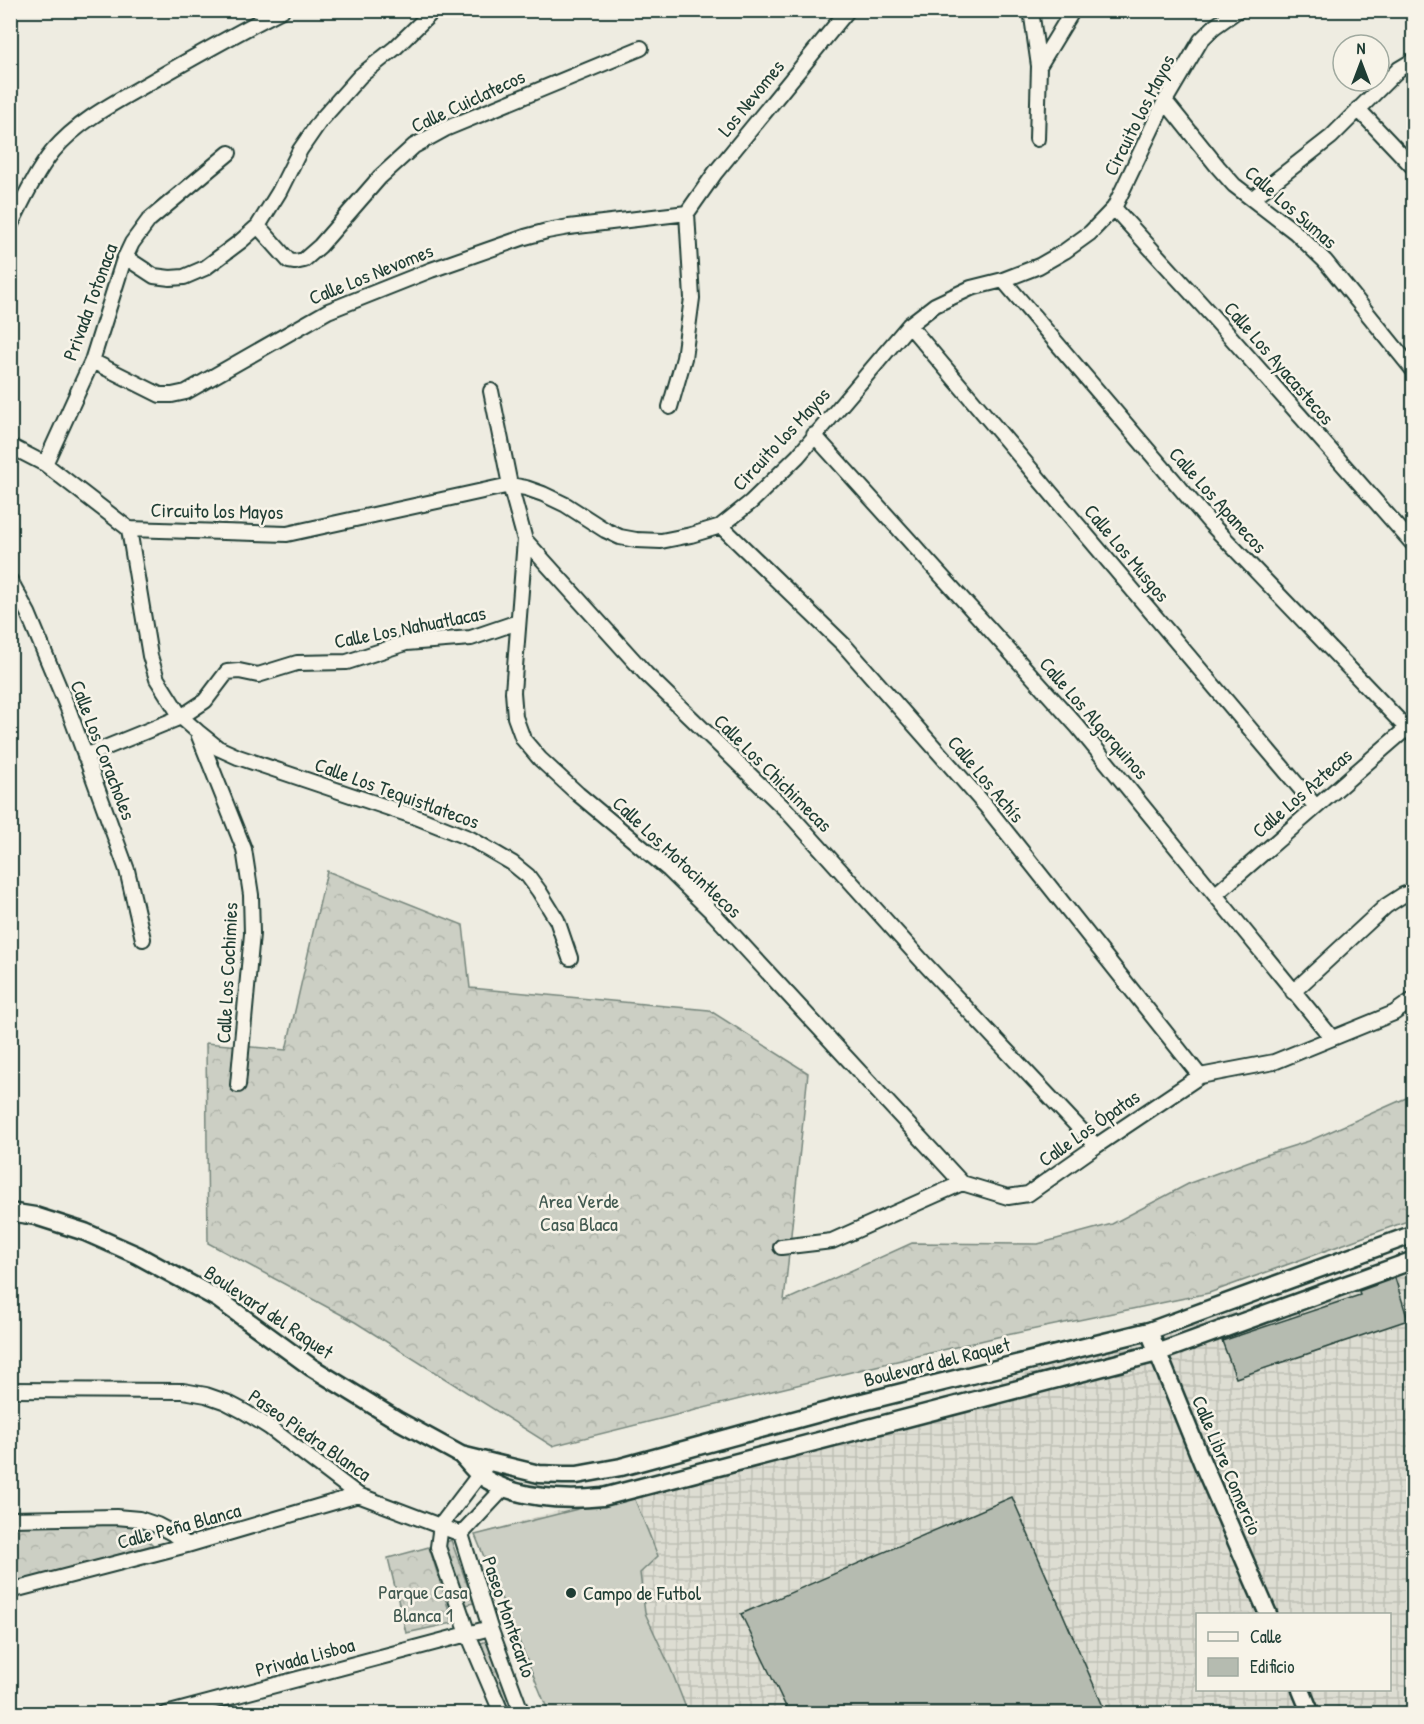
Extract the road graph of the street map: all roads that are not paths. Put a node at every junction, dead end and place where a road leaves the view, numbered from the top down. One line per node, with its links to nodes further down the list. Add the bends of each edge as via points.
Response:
1 (282, 10): 18 (street, via 78,126 53,152)
2 (434, 10): 19 (street, via 360,76 320,121)
3 (848, 10): 17 (street, Los Nevomes)
4 (1031, 10): 9 (street)
5 (1073, 10): 9 (street)
6 (1238, 10): 10 (street, Circuito los Mayos, via 1201,40)
7 (640, 48): 19 (street, Calle Cuiclatecos, via 445,129 414,146 304,260 289,261)
8 (1413, 60): 11 (street)
9 (1039, 66): 12 (street)
10 (1165, 101): 15 (street, Calle Los Sumas, via 1234,185); 16 (street, Circuito los Mayos)
11 (1358, 109): 14 (street); 15 (street, via 1311,154)
12 (1037, 139)
13 (229, 153): 20 (street, Privada Totonaca, via 149,220)
14 (1413, 168)
15 (1253, 198): 24 (street, Calle Los Sumas, via 1325,261)
16 (1114, 208): 21 (street, Circuito los Mayos, via 1065,251); 34 (street, Calle Los Ayacastecos)
17 (687, 213): 23 (street, Calle Los Nevomes, via 546,231 431,270 328,311 186,392 160,395); 26 (street, via 692,298 684,358)
18 (10, 226)
19 (258, 226): 20 (street, via 221,257 184,277 154,276)
20 (125, 257): 23 (street, Privada Totonaca)
21 (1003, 280): 22 (street, Circuito los Mayos, via 971,288 934,305); 38 (street, Calle Los Apanecos, via 1210,523)
22 (909, 325): 27 (street, Circuito los Mayos); 41 (street, Calle Los Musgos)
23 (92, 361): 29 (street, Privada Totonaca)
24 (1413, 371)
25 (491, 391): 30 (street, Calle Los Chichimecas)
26 (670, 407)
27 (814, 435): 31 (street, Circuito los Mayos, via 775,479); 43 (street, Calle Los Algorquinos, via 1078,727)
28 (10, 446): 29 (street, Circuito los Mayos)
29 (45, 464): 32 (street, Circuito los Mayos)
30 (510, 485): 31 (street, Circuito los Mayos, via 558,501 605,530 628,539 661,541); 32 (street, Circuito los Mayos, via 287,534); 33 (street, Calle Los Chichimecas)
31 (721, 526): 49 (street, Calle Los Achís, via 844,645 985,805)
32 (129, 529): 37 (street, Calle Los Cochimies, via 150,656 157,679)
33 (525, 540): 36 (street, Calle Los Motocintlecos); 51 (street, Calle Los Chichimecas, via 646,674 786,810)
34 (1413, 545)
35 (10, 580): 40 (street, Calle Los Coracholes, via 28,613)
36 (518, 622): 37 (street, Calle Los Nahuatlacas, via 471,638 406,643 347,662 297,663 258,675 227,672 205,701); 52 (street, Calle Los Motocintlecos, via 514,717 523,739 547,766 669,870 714,914)
37 (181, 717): 39 (street, Calle Los Cochimies); 40 (street, Calle Los Nahuatlacas)
38 (1411, 729): 41 (street, Calle Los Aztecas)
39 (197, 731): 45 (street, Calle Los Tequistlatecos, via 218,748 416,817 471,839 512,863 528,876 557,920); 50 (street, Calle Los Cochimies, via 244,849 251,895 252,934)
40 (85, 756): 44 (street, Calle Los Coracholes, via 127,870)
41 (1316, 807): 43 (street, Calle Los Aztecas)
42 (1413, 891): 46 (street, via 1386,906)
43 (1216, 894): 46 (street, Calle Los Algorquinos)
44 (143, 939)
45 (570, 958)
46 (1293, 992): 48 (street, Calle Los Algorquinos)
47 (1413, 999): 48 (street, Calle Los Ópatas, via 1394,1013)
48 (1332, 1038): 49 (street, Calle Los Ópatas, via 1274,1062)
49 (1200, 1076): 51 (street, Calle Los Ópatas)
50 (238, 1085)
51 (1096, 1146): 52 (street, Calle Los Ópatas, via 1028,1194 1008,1197)
52 (962, 1183): 55 (street, via 832,1242)
53 (10, 1212): 62 (street, Boulevard del Raquet, via 85,1232 137,1254 218,1299 311,1367)
54 (1413, 1234): 57 (street, Boulevard del Raquet)
55 (781, 1247)
56 (1413, 1260): 58 (street)
57 (1149, 1331): 58 (street, Calle Libre Comercio); 60 (street, Boulevard del Raquet)
58 (1157, 1353): 61 (street); 74 (street, Calle Libre Comercio)
59 (10, 1390): 67 (street, Paseo Piedra Blanca, via 183,1391 206,1395 269,1427)
60 (838, 1408): 61 (street); 65 (street, Boulevard del Raquet, via 621,1467)
61 (846, 1433): 68 (street, via 621,1493)
62 (461, 1455): 63 (street, Boulevard del Raquet); 64 (street, Boulevard del Raquet)
63 (490, 1461): 64 (street); 65 (street, Boulevard del Raquet, via 539,1474)
64 (479, 1475): 66 (street); 70 (street)
65 (577, 1475): 68 (street)
66 (504, 1488): 68 (street); 71 (street)
67 (358, 1495): 70 (street, Paseo Piedra Blanca); 72 (street, Calle Peña Blanca)
68 (579, 1499)
69 (10, 1519): 72 (street, via 139,1519 165,1529)
70 (441, 1525): 71 (street, Paseo Piedra Blanca); 76 (street, Paseo Montecarlo, via 438,1547)
71 (461, 1534): 75 (street, Paseo Montecarlo)
72 (187, 1545): 73 (street, Calle Peña Blanca)
73 (10, 1591)
74 (1268, 1613)
75 (490, 1628): 76 (street, Privada Lisboa); 80 (street, Paseo Montecarlo)
76 (468, 1634): 78 (street, Privada Lisboa); 79 (street, Paseo Montecarlo)
77 (1302, 1691): 81 (street)
78 (166, 1713)
79 (502, 1713)
80 (522, 1713)
81 (1311, 1713)

